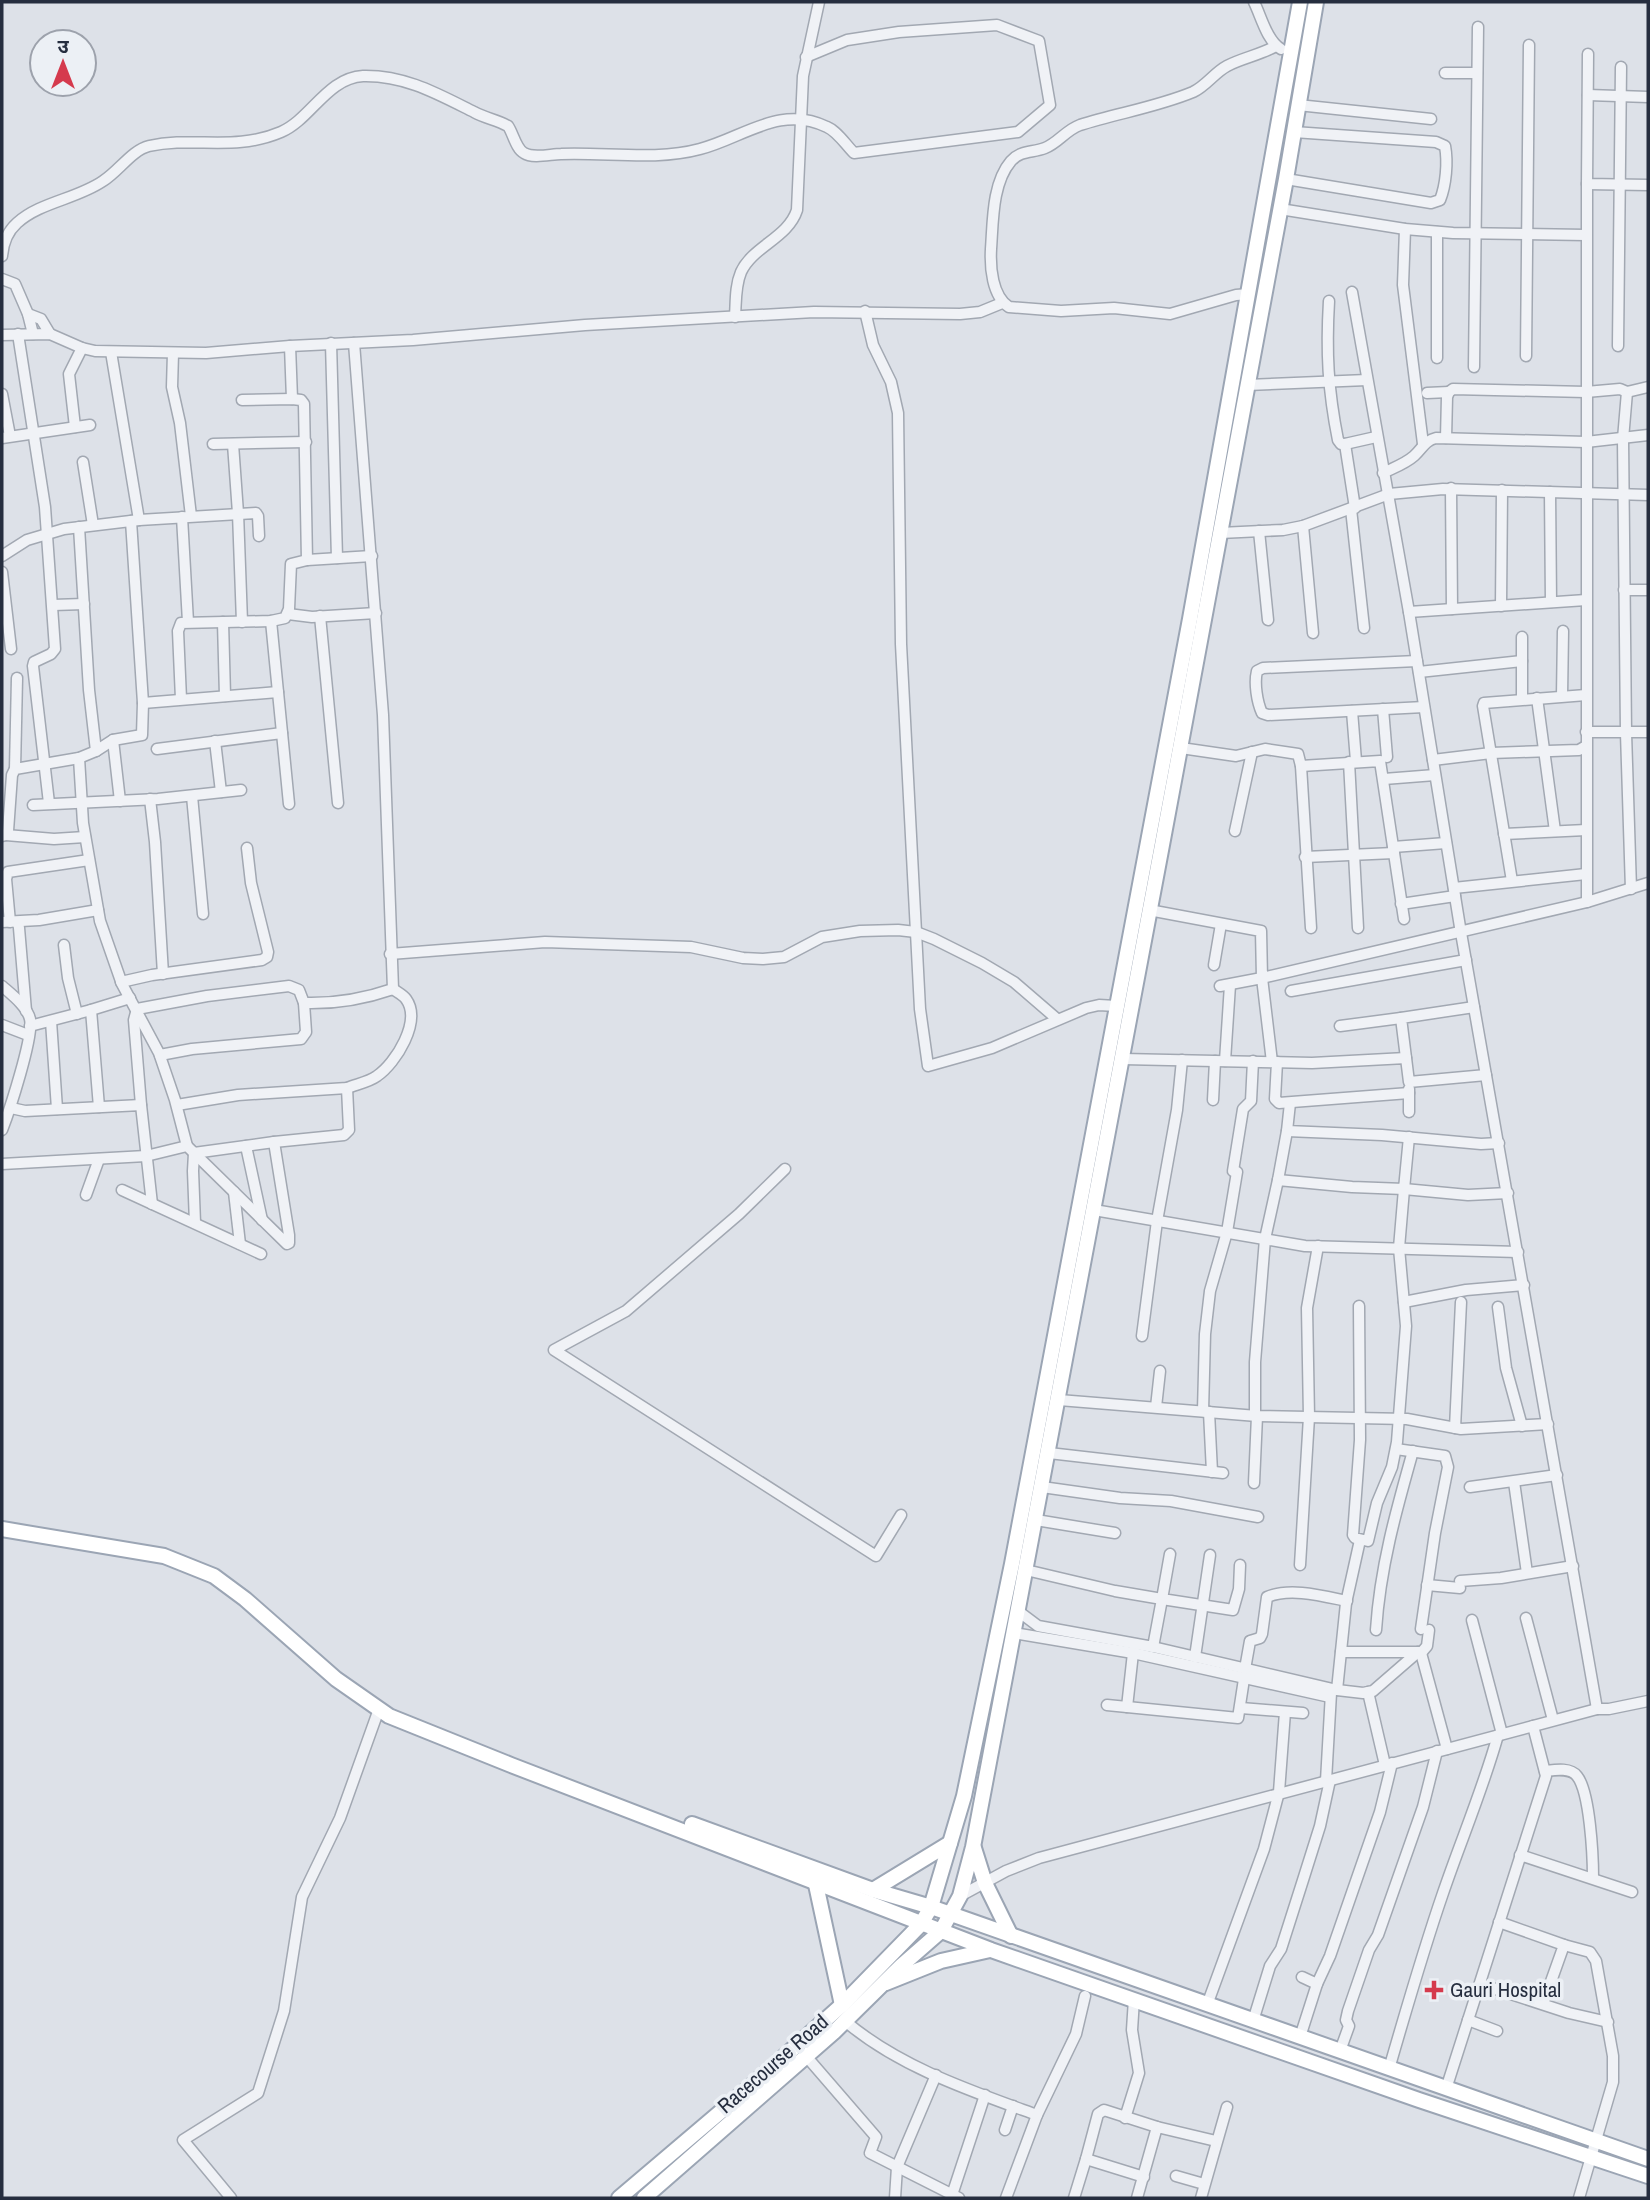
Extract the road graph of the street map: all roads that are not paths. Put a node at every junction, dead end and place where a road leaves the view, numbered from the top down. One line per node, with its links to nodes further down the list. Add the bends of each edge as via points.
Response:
1 (819, 2): 10 (street)
2 (1254, 2): 7 (street)
3 (1300, 2): 8 (main road, Racecourse Road)
4 (1316, 2): 17 (main road, Racecourse Road)
5 (1478, 27): 13 (street)
6 (1529, 45): 29 (street)
7 (1276, 46): 8 (street); 36 (street, via 1226,67 1196,91 1079,125 1044,148 1023,152 1013,160 999,185 992,244 994,281)
8 (1292, 52): 34 (main road, Racecourse Road)
9 (1588, 54): 14 (street)
10 (806, 57): 18 (street); 18 (street, via 847,40 997,25 1040,41 1050,106 1018,132 854,153 829,127)
11 (1621, 67): 15 (street)
12 (1446, 73): 13 (street)
13 (1477, 73): 28 (street)
14 (1588, 95): 15 (street); 22 (street)
15 (1621, 96): 16 (street); 23 (street)
16 (1648, 97)
17 (1298, 105): 19 (street); 20 (main road, Racecourse Road)
18 (800, 119): 31 (street, via 755,126 700,149 676,153 531,155 521,151 508,126 438,92 406,81 360,76 333,88 291,126 265,138 144,148 102,183 26,215 8,234); 39 (street, via 797,211 788,227 747,262 738,282)
19 (1431, 119)
20 (1294, 132): 21 (main road, Racecourse Road); 21 (street, via 1436,142 1445,146 1447,155 1443,192 1440,200 1431,203)
21 (1286, 179): 25 (main road, Racecourse Road)
22 (1587, 184): 23 (street); 30 (street)
23 (1620, 185): 24 (street); 47 (street)
24 (1648, 185)
25 (1280, 209): 26 (street); 56 (main road, Racecourse Road)
26 (1405, 229): 27 (street); 78 (street, via 1403,285)
27 (1437, 232): 28 (street); 52 (street)
28 (1475, 234): 29 (street); 53 (street)
29 (1527, 234): 30 (street); 51 (street)
30 (1586, 235): 59 (street)
31 (2, 256)
32 (2, 279): 38 (street, via 15,284)
33 (1352, 292): 54 (street)
34 (1250, 295): 36 (street, via 1170,314 1114,308 1041,311); 214 (main road, Racecourse Road)
35 (1329, 301): 55 (street)
36 (1002, 303): 37 (street, via 960,314)
37 (865, 311): 39 (street); 200 (street, via 898,413 901,644)
38 (28, 314): 41 (street); 42 (street, via 41,319)
39 (736, 317): 45 (street)
40 (18, 334): 41 (street); 43 (street); 67 (street)
41 (33, 334): 42 (street)
42 (50, 334): 48 (street)
43 (2, 335)
44 (331, 343): 45 (street); 46 (street); 101 (street)
45 (354, 343): 100 (street)
46 (290, 346): 50 (street); 63 (street)
47 (1618, 346)
48 (82, 348): 49 (street); 66 (street, via 69,374)
49 (111, 352): 50 (street); 91 (street)
50 (173, 353): 90 (street, via 172,387 180,423)
51 (1526, 356)
52 (1437, 358)
53 (1474, 367)
54 (1367, 380): 55 (street); 70 (street)
55 (1327, 382): 56 (street); 77 (street, via 1338,440)
56 (1247, 385): 97 (main road, Racecourse Road)
57 (1648, 387): 60 (street)
58 (1449, 391): 59 (street); 61 (street); 71 (street)
59 (1587, 391): 60 (street); 74 (street)
60 (1628, 392): 72 (street)
61 (1427, 393)
62 (2, 394): 69 (street)
63 (292, 399): 64 (street); 73 (street, via 304,404)
64 (242, 400)
65 (90, 425): 66 (street)
66 (75, 427): 67 (street)
67 (34, 433): 69 (street); 96 (street)
68 (1648, 435): 72 (street)
69 (6, 437)
70 (1376, 437): 77 (street); 80 (street)
71 (1446, 438): 74 (street); 78 (street)
72 (1623, 439): 74 (street); 86 (street)
73 (306, 442): 76 (street); 102 (street)
74 (1586, 442): 84 (street)
75 (214, 444): 76 (street)
76 (233, 444): 89 (street)
77 (1345, 444): 88 (street)
78 (1423, 444): 80 (street, via 1413,457)
79 (83, 462): 92 (street)
80 (1383, 473): 85 (street)
81 (1451, 488): 82 (street); 85 (street); 111 (street)
82 (1502, 490): 83 (street); 110 (street)
83 (1550, 492): 84 (street); 107 (street)
84 (1586, 493): 86 (street); 106 (street)
85 (1389, 494): 88 (street); 112 (street)
86 (1623, 494): 87 (street); 104 (street)
87 (1648, 495)
88 (1353, 508): 93 (street); 121 (street)
89 (239, 513): 90 (street); 98 (street, via 256,513); 120 (street)
90 (187, 516): 91 (street); 118 (street)
91 (135, 521): 92 (street); 136 (street)
92 (93, 525): 94 (street)
93 (1303, 526): 95 (street); 123 (street)
94 (79, 527): 96 (street); 108 (street)
95 (1259, 531): 97 (street); 116 (street)
96 (48, 533): 99 (street); 109 (street)
97 (1220, 533): 147 (main road, Racecourse Road)
98 (259, 536)
99 (2, 556)
100 (372, 556): 101 (street); 113 (street)
101 (337, 558): 102 (street)
102 (307, 560): 114 (street, via 291,564)
103 (2, 572): 125 (street)
104 (1625, 590): 105 (street); 143 (street)
105 (1648, 590)
106 (1586, 600): 107 (street); 130 (street)
107 (1552, 602): 110 (street)
108 (84, 604): 109 (street); 149 (street)
109 (53, 605): 157 (street, via 55,649 33,666)
110 (1502, 606): 111 (street)
111 (1452, 609): 112 (street)
112 (1409, 612): 127 (street)
113 (376, 613): 115 (street); 203 (street)
114 (288, 614): 115 (street); 117 (street)
115 (320, 616): 170 (street)
116 (1268, 620)
117 (271, 621): 120 (street); 129 (street)
118 (188, 622): 119 (street); 134 (street, via 178,627)
119 (223, 622): 120 (street); 131 (street)
120 (242, 622)
121 (1364, 628)
122 (1563, 631): 132 (street)
123 (1314, 633)
124 (1522, 637): 126 (street)
125 (11, 649)
126 (1522, 661): 127 (street); 135 (street)
127 (1418, 667): 137 (street); 139 (street, via 1257,671 1262,713)
128 (17, 678): 159 (street)
129 (278, 692): 131 (street); 142 (street)
130 (1586, 695): 132 (street); 140 (street)
131 (225, 696): 134 (street)
132 (1562, 696): 133 (street)
133 (1537, 698): 135 (street); 152 (street)
134 (181, 699): 136 (street)
135 (1522, 699): 151 (street, via 1484,702)
136 (143, 703): 144 (street, via 142,734)
137 (1424, 707): 138 (street); 155 (street)
138 (1384, 709): 139 (street); 153 (street)
139 (1352, 711): 156 (street)
140 (1586, 732): 143 (street); 146 (street)
141 (1648, 732): 143 (street)
142 (282, 733): 145 (street); 171 (street)
143 (1626, 733): 188 (street)
144 (113, 740): 149 (street); 167 (street)
145 (215, 741): 148 (street); 164 (street)
146 (1587, 746): 152 (street); 173 (street)
147 (1181, 747): 150 (street, via 1236,756); 193 (main road, Racecourse Road)
148 (157, 749)
149 (96, 751): 154 (street)
150 (1252, 752): 158 (street, via 1292,751 1301,758); 174 (street)
151 (1491, 752): 152 (street); 155 (street); 176 (street)
152 (1544, 752): 175 (street)
153 (1387, 757)
154 (79, 758): 157 (street); 168 (street)
155 (1433, 760): 160 (street)
156 (1353, 762): 158 (street); 161 (street, via 1380,761); 182 (street)
157 (44, 763): 159 (street); 169 (street)
158 (1301, 766): 183 (street)
159 (15, 769): 162 (street)
160 (1435, 775): 161 (street); 179 (street)
161 (1384, 779): 181 (street)
162 (7, 783): 177 (street)
163 (241, 790): 164 (street)
164 (221, 792): 165 (street)
165 (192, 796): 166 (street); 194 (street)
166 (150, 799): 167 (street); 206 (street)
167 (120, 801): 168 (street)
168 (82, 802): 169 (street); 178 (street)
169 (49, 803): 172 (street)
170 (338, 803)
171 (289, 804)
172 (33, 805)
173 (1587, 830): 175 (street); 185 (street)
174 (1235, 831)
175 (1555, 831): 176 (street)
176 (1504, 834): 186 (street)
177 (4, 835): 178 (street)
178 (85, 837): 184 (street)
179 (1446, 843): 181 (street); 189 (street)
180 (247, 848): 206 (street, via 267,957)
181 (1393, 850): 182 (street); 191 (street)
182 (1353, 855): 183 (street); 199 (street)
183 (1305, 857): 198 (street)
184 (89, 860): 192 (street); 196 (street, via 8,873)
185 (1587, 874): 186 (street); 190 (street)
186 (1512, 881): 189 (street)
187 (1648, 883): 188 (street)
188 (1631, 889): 190 (street)
189 (1454, 892): 191 (street); 201 (street)
190 (1587, 902): 201 (street)
191 (1401, 904): 195 (street)
192 (98, 910): 196 (street); 208 (street)
193 (1149, 910): 197 (street); 228 (main road, Racecourse Road)
194 (203, 915)
195 (1404, 919)
196 (9, 922): 218 (street, via 18,922)
197 (1222, 925): 205 (street); 207 (street, via 1261,931)
198 (1311, 928)
199 (1358, 928)
200 (916, 932): 203 (street, via 843,933 822,937 784,957 763,959 691,947 558,943); 220 (street, via 1014,982); 220 (street, via 928,1066 992,1048)
201 (1461, 933): 204 (street); 207 (street)
202 (64, 945): 219 (street)
203 (390, 954): 210 (street)
204 (1466, 960): 211 (street); 215 (street)
205 (1214, 965)
206 (163, 974): 208 (street)
207 (1262, 978): 230 (street, via 1225,986); 232 (street)
208 (121, 982): 212 (street)
209 (2, 986): 218 (street)
210 (393, 989): 213 (street, via 325,1004); 235 (street, via 406,998 411,1011 403,1044 378,1075)
211 (1291, 991)
212 (130, 998): 216 (street); 217 (street)
213 (304, 1003): 216 (street, via 299,990 289,986); 226 (street, via 306,1032 301,1039)
214 (1116, 1006): 220 (street, via 1100,1005); 348 (main road, Racecourse Road, via 1013,1564)
215 (1474, 1007): 221 (street); 233 (street)
216 (137, 1009): 226 (street); 238 (street)
217 (91, 1010): 219 (street); 240 (street)
218 (26, 1011): 225 (street)
219 (77, 1014): 222 (street)
220 (1057, 1018)
221 (1401, 1018): 224 (street); 227 (street)
222 (51, 1021): 225 (street); 242 (street)
223 (2, 1026): 225 (street)
224 (1340, 1026)
225 (29, 1031): 241 (street)
226 (160, 1055): 239 (street)
227 (1406, 1058): 232 (street); 234 (street)
228 (1123, 1059): 229 (street); 262 (main road, Racecourse Road)
229 (1182, 1060): 230 (street); 264 (street)
230 (1220, 1061): 231 (street); 236 (street)
231 (1253, 1062): 232 (street); 266 (street, via 1251,1101 1243,1109)
232 (1275, 1062): 237 (street, via 1275,1099)
233 (1486, 1075): 234 (street); 248 (street)
234 (1409, 1087): 237 (street); 243 (street)
235 (347, 1088): 239 (street, via 238,1095); 247 (street, via 349,1130 344,1135)
236 (1213, 1100)
237 (1290, 1103): 245 (street)
238 (141, 1105): 240 (street); 251 (street)
239 (177, 1105): 250 (street)
240 (99, 1107): 242 (street)
241 (11, 1108): 242 (street); 244 (street)
242 (57, 1109)
243 (1409, 1112)
244 (2, 1130)
245 (1287, 1131): 246 (street); 255 (street)
246 (1409, 1137): 248 (street); 256 (street)
247 (274, 1142): 249 (street); 263 (street, via 289,1243)
248 (1499, 1143): 259 (street)
249 (246, 1146): 250 (street); 263 (street)
250 (191, 1149): 251 (street); 258 (street); 265 (street)
251 (146, 1156): 252 (street); 261 (street)
252 (99, 1159): 253 (street); 260 (street)
253 (2, 1164)
254 (785, 1169): 300 (street, via 740,1214 626,1311 554,1350 876,1556)
255 (1278, 1180): 256 (street); 267 (street)
256 (1404, 1189): 259 (street, via 1468,1195); 270 (street)
257 (122, 1190): 261 (street)
258 (234, 1192): 263 (street); 268 (street)
259 (1508, 1193): 271 (street)
260 (86, 1195)
261 (152, 1204): 265 (street)
262 (1094, 1210): 264 (street); 280 (main road, Racecourse Road)
263 (262, 1220)
264 (1157, 1221): 266 (street); 278 (street)
265 (195, 1223): 268 (street)
266 (1227, 1232): 267 (street); 282 (street, via 1210,1291)
267 (1265, 1239): 269 (street); 283 (street, via 1255,1362)
268 (240, 1244): 272 (street)
269 (1318, 1246): 270 (street); 284 (street, via 1307,1308)
270 (1399, 1248): 271 (street); 274 (street)
271 (1518, 1252): 273 (street)
272 (261, 1254)
273 (1524, 1285): 274 (street); 287 (street)
274 (1405, 1302): 286 (street)
275 (1461, 1302): 289 (street)
276 (1359, 1306): 285 (street)
277 (1498, 1307): 288 (street, via 1506,1368)
278 (1142, 1336)
279 (1160, 1371): 281 (street)
280 (1059, 1400): 281 (street); 292 (main road, Racecourse Road)
281 (1156, 1408): 282 (street)
282 (1203, 1411): 283 (street); 293 (street, via 1209,1412)
283 (1256, 1415): 284 (street); 297 (street)
284 (1309, 1417): 285 (street); 311 (street)
285 (1360, 1418): 286 (street); 306 (street, via 1353,1535)
286 (1399, 1419): 289 (street); 290 (street)
287 (1548, 1424): 288 (street); 295 (street)
288 (1522, 1426): 289 (street)
289 (1455, 1428)
290 (1396, 1449): 291 (street); 306 (street)
291 (1413, 1451): 307 (street); 315 (street, via 1445,1456 1448,1467)
292 (1049, 1453): 293 (street); 298 (main road, Racecourse Road)
293 (1212, 1472): 294 (street)
294 (1223, 1473)
295 (1557, 1475): 296 (street); 312 (street)
296 (1514, 1482): 299 (street); 314 (street)
297 (1254, 1483)
298 (1042, 1488): 301 (street, via 1171,1501); 303 (main road, Racecourse Road)
299 (1470, 1488)
300 (901, 1515)
301 (1258, 1517)
302 (2, 1519): 354 (main road, via 201,1559 246,1588 363,1690 415,1720)
303 (1036, 1520): 305 (street); 313 (main road, Racecourse Road)
304 (2, 1529): 336 (main road, via 164,1556 214,1576)
305 (1115, 1533)
306 (1364, 1540): 307 (street); 317 (street)
307 (1387, 1545): 322 (street)
308 (1170, 1554): 316 (street)
309 (1210, 1555): 318 (street)
310 (1240, 1565): 318 (street, via 1233,1610)
311 (1300, 1565)
312 (1573, 1566): 314 (street); 337 (street)
313 (1026, 1570): 316 (street); 319 (main road, Racecourse Road)
314 (1527, 1573): 315 (street)
315 (1427, 1585): 327 (street, via 1427,1646)
316 (1162, 1599): 318 (street); 324 (street)
317 (1347, 1601): 325 (street); 329 (street, via 1270,1595 1261,1638 1250,1641)
318 (1203, 1604): 328 (street)
319 (1018, 1611): 323 (main road, Racecourse Road); 324 (street, via 1038,1626)
320 (1526, 1618): 340 (street)
321 (1472, 1620): 342 (street)
322 (1376, 1630)
323 (1014, 1633): 326 (street); 349 (main road, Racecourse Road)
324 (1153, 1647): 328 (street)
325 (1342, 1652): 327 (street); 330 (street)
326 (1133, 1653): 329 (street); 334 (street)
327 (1420, 1653): 331 (street); 343 (street)
328 (1195, 1657): 329 (street)
329 (1249, 1675): 330 (street); 335 (street)
330 (1333, 1692): 331 (street); 346 (street)
331 (1368, 1692): 344 (street)
332 (1648, 1701): 337 (street)
333 (1107, 1705): 334 (street)
334 (1127, 1707): 335 (street, via 1234,1718)
335 (1241, 1708): 338 (street)
336 (379, 1709): 352 (main road, via 511,1765); 404 (street, via 340,1818 302,1897 284,2011 258,2093 183,2140)
337 (1597, 1709): 340 (street)
338 (1285, 1712): 339 (street); 347 (street)
339 (1303, 1713)
340 (1553, 1720): 341 (street)
341 (1534, 1726): 342 (street); 345 (street)
342 (1500, 1734): 343 (street); 382 (street, via 1413,1985)
343 (1442, 1750): 344 (street); 380 (street, via 1348,2011 1349,2026)
344 (1389, 1764): 346 (street); 367 (street, via 1380,1812)
345 (1545, 1771): 350 (street); 351 (street, via 1559,1769 1577,1776 1586,1800)
346 (1328, 1781): 347 (street); 376 (street, via 1320,1826)
347 (1279, 1792): 353 (street, via 1039,1858); 373 (street, via 1264,1849)
348 (950, 1843): 354 (main road); 357 (main road, Racecourse Road)
349 (973, 1847): 353 (main road); 356 (main road, Racecourse Road)
350 (1520, 1855): 351 (street); 359 (street)
351 (1593, 1878): 355 (street)
352 (815, 1880): 360 (main road); 372 (main road)
353 (985, 1883): 356 (street); 362 (main road)
354 (873, 1890): 357 (main road)
355 (1632, 1892)
356 (960, 1896): 358 (main road, Racecourse Road)
357 (931, 1907): 358 (main road); 360 (main road, Racecourse Road)
358 (952, 1914): 361 (main road, Racecourse Road); 362 (main road)
359 (1499, 1922): 363 (street); 368 (street)
360 (921, 1924): 361 (main road); 372 (main road, Racecourse Road)
361 (941, 1931): 364 (main road); 366 (main road, Racecourse Road)
362 (1012, 1936): 373 (main road)
363 (1564, 1945): 371 (street); 377 (street, via 1590,1952 1597,1961)
364 (991, 1950): 366 (main road, via 941,1961); 370 (main road)
365 (1302, 1977): 367 (street)
366 (882, 1984): 375 (main road, Racecourse Road)
367 (1317, 1984): 379 (street)
368 (1480, 1984): 371 (street); 374 (street)
369 (1085, 1996): 388 (street, via 1076,2034)
370 (1134, 1999): 389 (street, via 1132,2029 1139,2073); 394 (main road)
371 (1543, 2004): 377 (street)
372 (842, 2005): 405 (main road, Racecourse Road)
373 (1208, 2005): 376 (main road)
374 (1468, 2020): 378 (street); 384 (street)
375 (845, 2021): 381 (main road, Racecourse Road); 383 (street, via 866,2039)
376 (1253, 2021): 379 (main road)
377 (1608, 2022): 393 (street, via 1613,2082)
378 (1497, 2031)
379 (1300, 2037): 380 (main road)
380 (1340, 2051): 382 (main road)
381 (806, 2056): 397 (street, via 876,2137 870,2153); 402 (main road, Racecourse Road)
382 (1389, 2069): 384 (main road)
383 (936, 2075): 385 (street); 397 (street)
384 (1447, 2089): 393 (main road)
385 (985, 2095): 386 (street); 403 (street)
386 (1013, 2106): 388 (street); 391 (street)
387 (1227, 2107): 392 (street)
388 (1037, 2115): 407 (street)
389 (1125, 2118): 390 (street); 395 (street, via 1100,2111)
390 (1157, 2127): 392 (street); 400 (street)
391 (1005, 2130)
392 (1216, 2141): 401 (street)
393 (1595, 2141): 394 (street); 396 (main road)
394 (1592, 2157): 399 (main road); 411 (street)
395 (1086, 2159): 400 (street); 408 (street)
396 (1648, 2159)
397 (897, 2167): 403 (street); 406 (street)
398 (1176, 2176): 401 (street)
399 (1648, 2176)
400 (1144, 2177): 409 (street)
401 (1205, 2184): 410 (street)
402 (647, 2197)
403 (954, 2197)
404 (231, 2198)
405 (619, 2198)
406 (895, 2198)
407 (1006, 2198)
408 (1074, 2198)
409 (1137, 2198)
410 (1201, 2198)
411 (1579, 2198)

